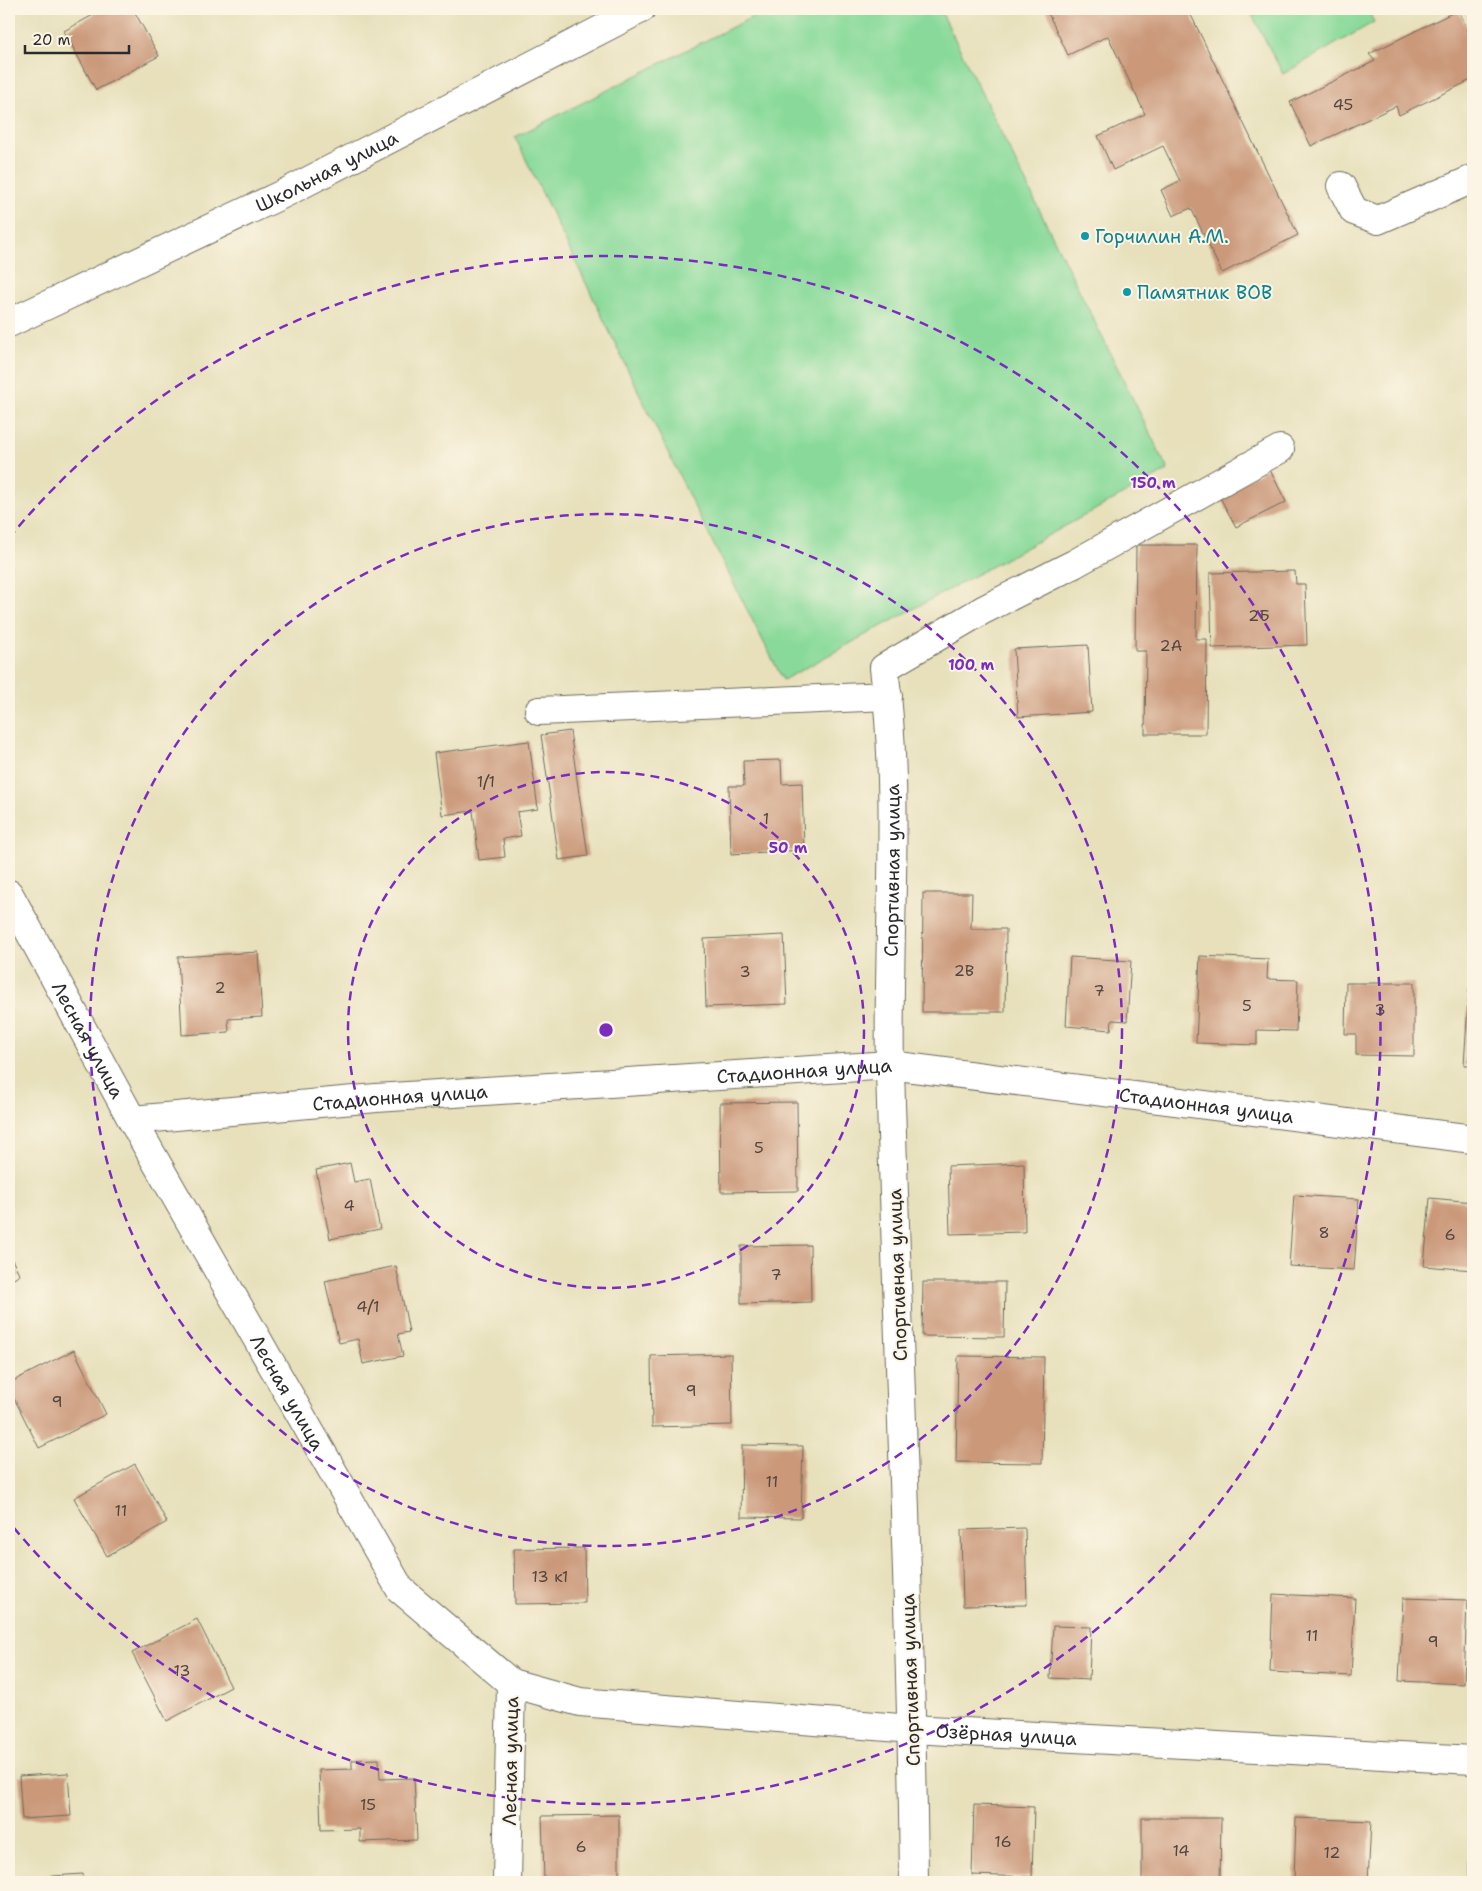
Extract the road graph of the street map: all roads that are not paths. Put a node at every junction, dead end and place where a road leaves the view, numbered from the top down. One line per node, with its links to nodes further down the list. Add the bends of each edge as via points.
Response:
1 (641, 9): 4 (street, Школьная улица, via 284,193)
2 (1473, 179): 3 (street, via 1378,220 1354,211)
3 (1341, 186)
4 (9, 322)
5 (1280, 449): 6 (street, Спортивная улица, via 1074,564 983,610 884,668)
6 (888, 696): 7 (street); 9 (street, Спортивная улица, via 894,828)
7 (539, 711)
8 (9, 894): 10 (street, Лесная улица)
9 (890, 1065): 10 (street, Стадионная улица, via 376,1098); 11 (street, Стадионная улица); 13 (street, Спортивная улица)
10 (132, 1120): 12 (street, Лесная улица, via 400,1589)
11 (1473, 1139)
12 (511, 1683): 13 (street, Озёрная улица, via 580,1702); 15 (street, Лесная улица)
13 (912, 1729): 14 (street, Озёрная улица); 16 (street, Спортивная улица)
14 (1473, 1760)
15 (507, 1882)
16 (914, 1882)

